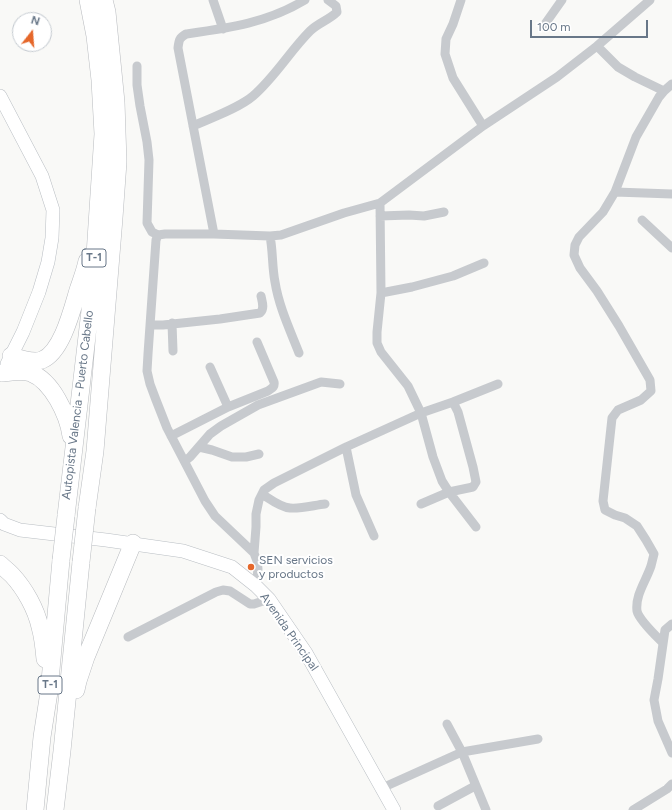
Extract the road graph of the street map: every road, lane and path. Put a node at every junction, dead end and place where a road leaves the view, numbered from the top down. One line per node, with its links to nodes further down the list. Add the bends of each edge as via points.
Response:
1 (88, 0): 24 (highway, Autopista Valencia - Puerto Cabello / T-1, via 100,80 103,134)
2 (104, 0): 69 (highway, Autopista Valencia - Puerto Cabello / T-1, bridge, via 116,102 118,162 95,451)
3 (213, 0): 10 (street)
4 (305, 0): 10 (street, via 272,16)
5 (328, 0): 16 (street, via 336,6 337,12 310,31 253,96 238,106)
6 (460, 0): 17 (street, via 446,39 445,54 453,78)
7 (562, 0): 9 (street)
8 (650, 0): 11 (street)
9 (545, 24)
10 (223, 29): 16 (street, via 186,34 179,40 178,48)
11 (597, 46): 14 (street, via 618,67); 17 (street, via 557,77)
12 (137, 66): 26 (street, via 137,85 149,160 147,224 152,232)
13 (672, 84): 14 (street)
14 (664, 91): 18 (street, via 636,137)
15 (0, 96): 37 (main road, via 42,176 53,210 48,262 39,292)
16 (194, 126): 25 (street)
17 (483, 126): 20 (street)
18 (615, 192): 19 (street); 65 (street, via 603,212 574,245 574,255 580,268 620,326 650,380 650,391 641,400 618,410 612,418 602,501 605,510 637,526 654,554 642,585 637,612 648,628)
19 (672, 194)
20 (380, 202): 22 (street); 27 (street, via 281,235)
21 (444, 212): 22 (street, via 424,216)
22 (380, 216): 30 (street)
23 (642, 220): 28 (street)
24 (97, 226): 37 (highway, via 70,318 59,343 53,352 40,360 30,361); 49 (highway, Autopista Valencia - Puerto Cabello / T-1, via 93,285)
25 (214, 234): 26 (street); 27 (street)
26 (158, 235): 33 (street)
27 (270, 236): 36 (street, via 272,269 280,306)
28 (672, 248)
29 (484, 263): 30 (street, via 452,276)
30 (381, 293): 44 (street, via 377,343 408,386)
31 (261, 296): 32 (street, via 263,308 260,313)
32 (172, 323): 33 (street); 35 (street)
33 (150, 325): 45 (street, via 147,371 156,400)
34 (257, 342): 43 (street, via 275,384 268,391)
35 (173, 351)
36 (299, 353)
37 (11, 356): 39 (main road)
38 (210, 367): 43 (street)
39 (2, 377): 49 (highway, via 20,371 32,373 56,395 69,426)
40 (340, 384): 46 (street, via 321,382 258,405 221,426)
41 (498, 384): 42 (street)
42 (453, 402): 44 (street); 51 (street, via 458,412 476,482 473,486)
43 (228, 407): 45 (street)
44 (421, 413): 47 (street); 51 (street, via 433,457)
45 (172, 436): 50 (street)
46 (199, 447): 48 (street, via 232,457); 50 (street)
47 (346, 447): 52 (street, via 274,483); 57 (street, via 356,495)
48 (259, 454)
49 (71, 461): 66 (highway, Autopista Valencia - Puerto Cabello / T-1, bridge)
50 (185, 461): 59 (street, via 215,516)
51 (449, 492): 54 (street); 56 (street)
52 (262, 494): 53 (street, via 289,508); 59 (street, via 256,514)
53 (325, 504)
54 (421, 504)
55 (0, 520): 58 (main road, Avenida Principal, via 20,530)
56 (476, 526)
57 (374, 536)
58 (135, 547): 61 (main road, Avenida Principal, via 183,550 232,567); 69 (highway, via 86,656)
59 (254, 553): 61 (street, via 258,569)
60 (0, 564): 66 (highway, via 26,593 37,617)
61 (256, 586): 62 (main road, Avenida Principal)
62 (269, 599): 64 (street, via 250,604 230,591 223,590); 74 (main road, Avenida Principal, via 306,653)
63 (672, 624): 65 (street, via 665,630)
64 (128, 637)
65 (663, 642): 71 (street, via 654,700 658,721)
66 (49, 692): 77 (highway, Autopista Valencia - Puerto Cabello / T-1)
67 (447, 724): 70 (street)
68 (538, 739): 70 (street)
69 (62, 751): 78 (highway, Autopista Valencia - Puerto Cabello / T-1)
70 (462, 752): 73 (street); 74 (street)
71 (672, 753)
72 (672, 784): 76 (street)
73 (475, 786): 75 (street); 80 (street)
74 (382, 788): 79 (main road, Avenida Principal)
75 (438, 806)
76 (642, 807): 81 (street)
77 (35, 810)
78 (55, 810)
79 (394, 810)
80 (486, 810)
81 (633, 810)

